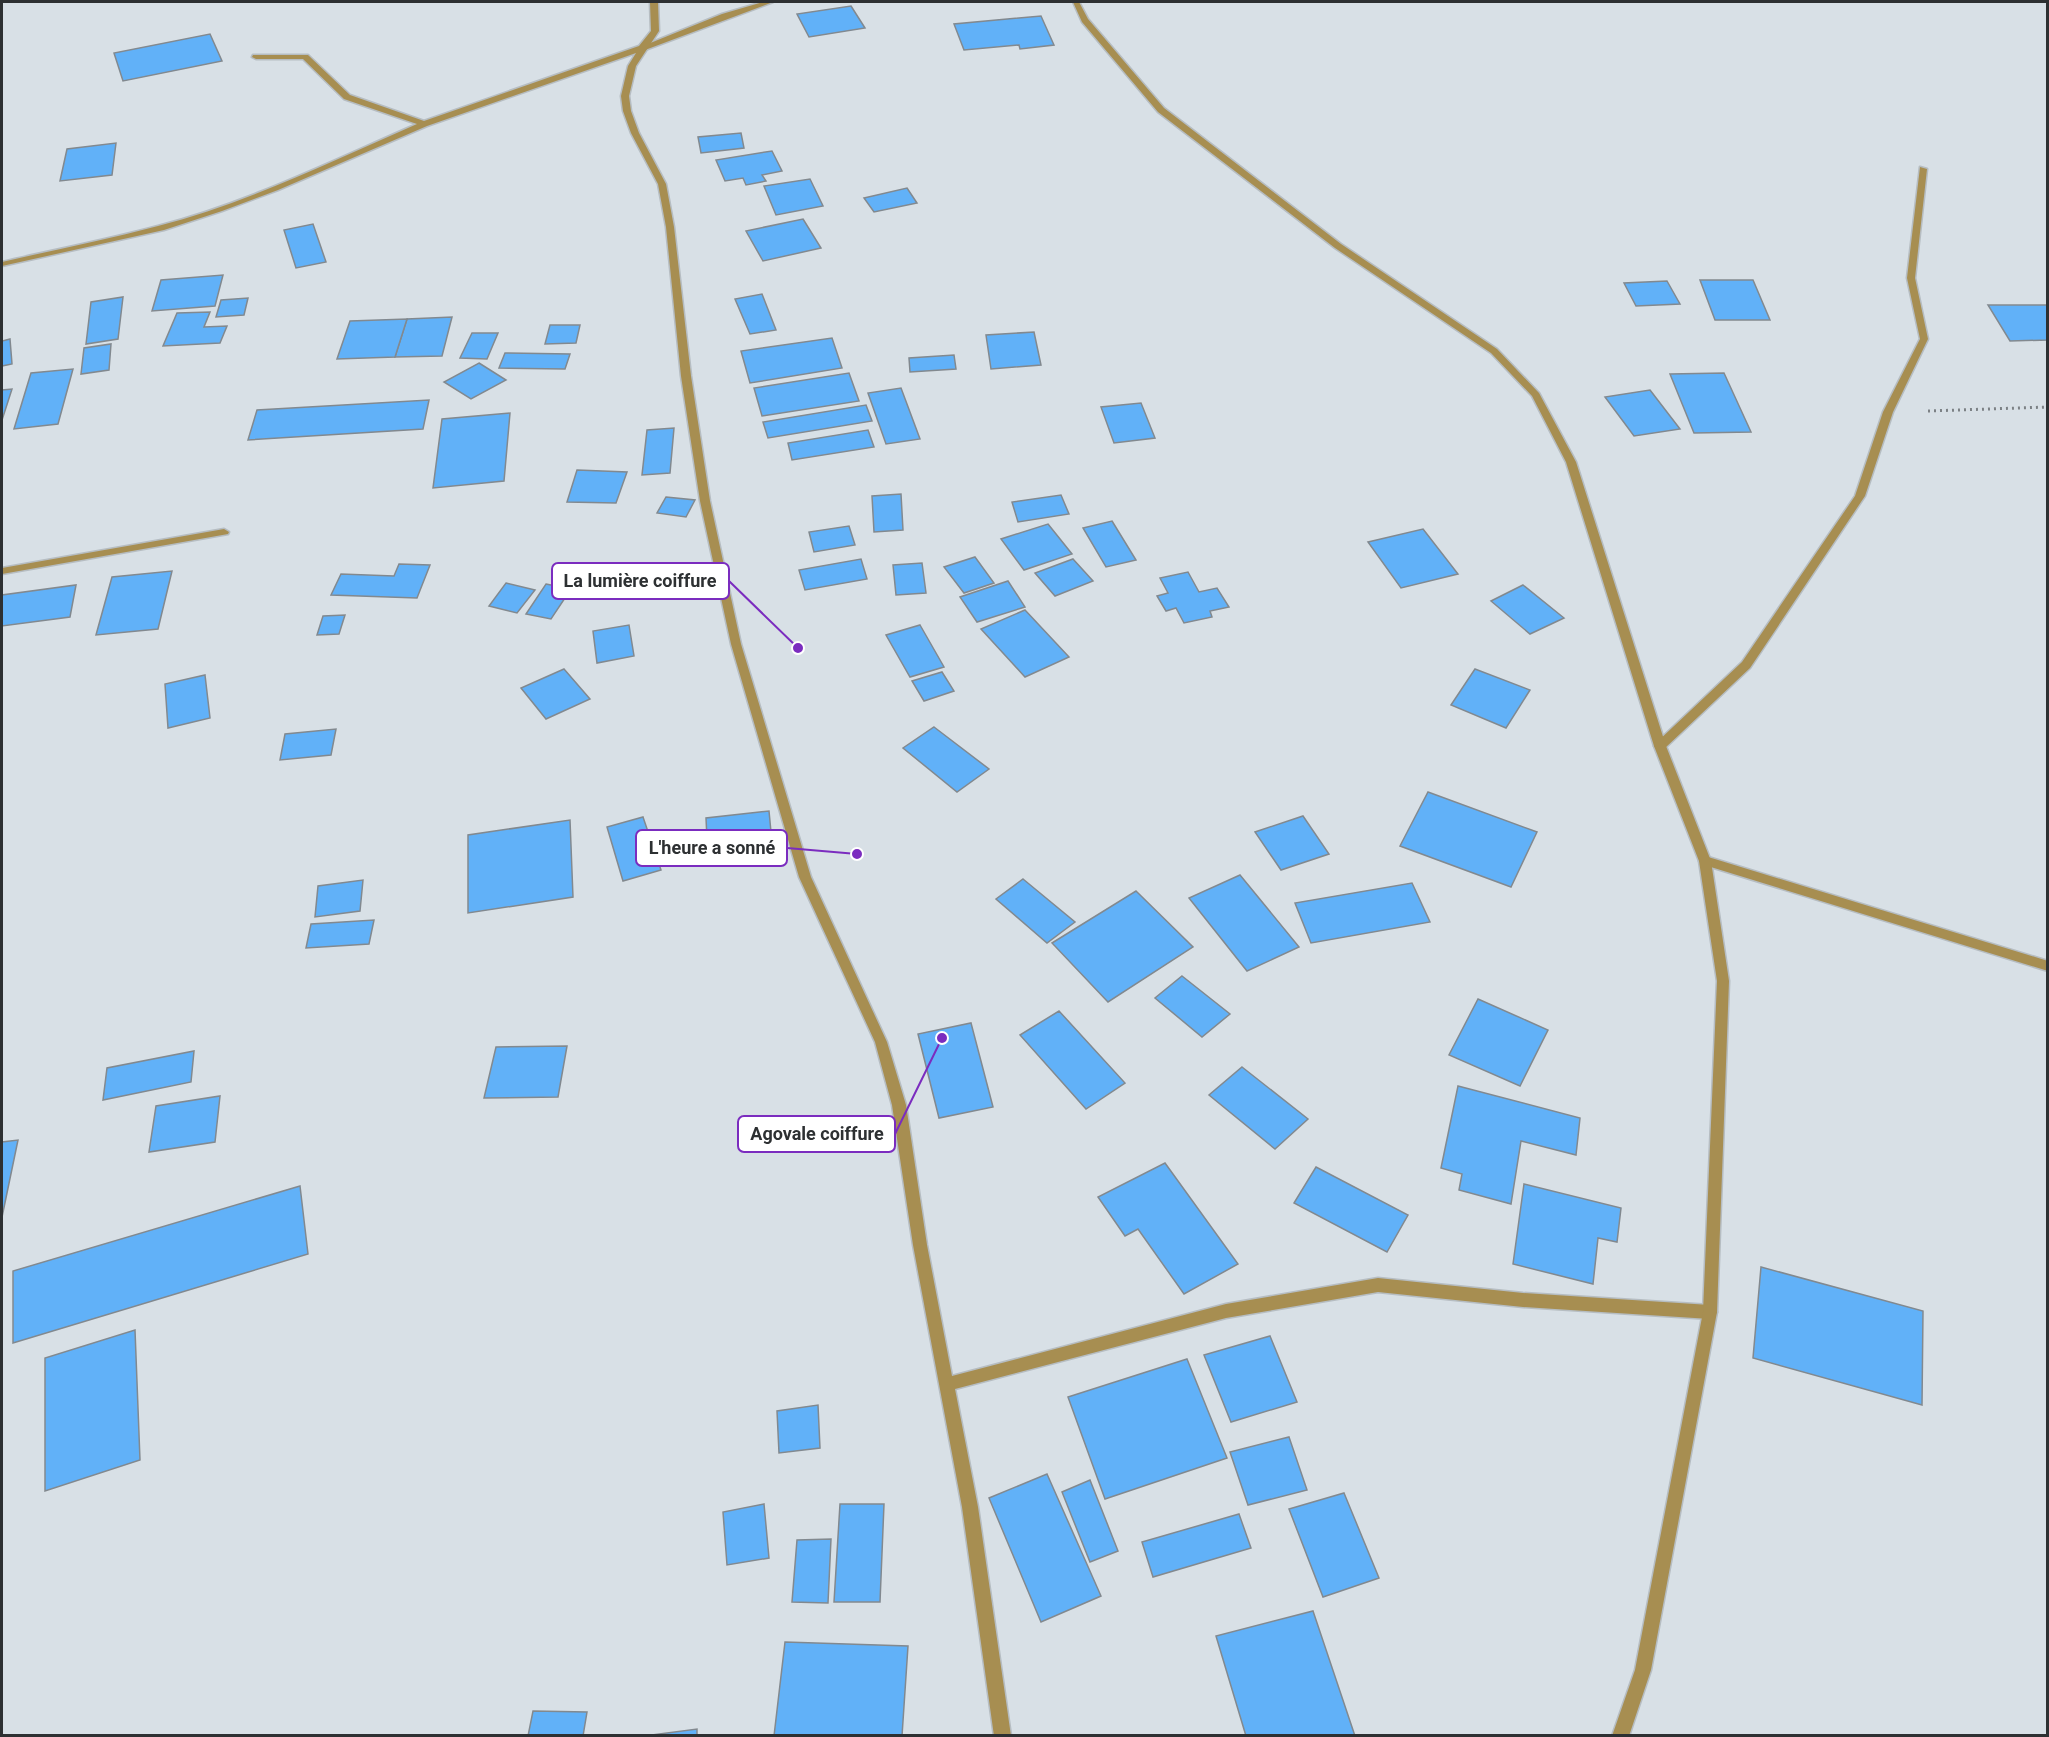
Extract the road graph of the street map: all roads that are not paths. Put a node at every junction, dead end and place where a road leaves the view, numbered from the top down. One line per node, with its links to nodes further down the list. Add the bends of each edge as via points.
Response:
1 (654, 2): 4 (street, via 655,31)
2 (770, 2): 4 (street)
3 (1076, 2): 11 (street, via 1085,20 1161,110 1338,246 1494,351 1536,395 1571,462)
4 (642, 48): 6 (street); 15 (street, via 628,78 627,111 662,183 705,501 736,644 806,877 881,1042 899,1105 920,1245)
5 (256, 57): 6 (street, via 305,57 347,97)
6 (424, 124): 8 (street, via 219,209 161,228)
7 (1923, 169): 11 (street, via 1911,278 1924,339 1888,412 1860,495 1746,665)
8 (2, 264)
9 (224, 532): 10 (street)
10 (2, 571)
11 (1660, 746): 12 (street)
12 (1705, 861): 13 (street); 14 (street, via 1723,981)
13 (2048, 966)
14 (1710, 1312): 15 (street, via 1378,1286 1226,1311); 17 (street, via 1643,1671)
15 (947, 1384): 16 (street, via 970,1507)
16 (1003, 1736)
17 (1620, 1736)

